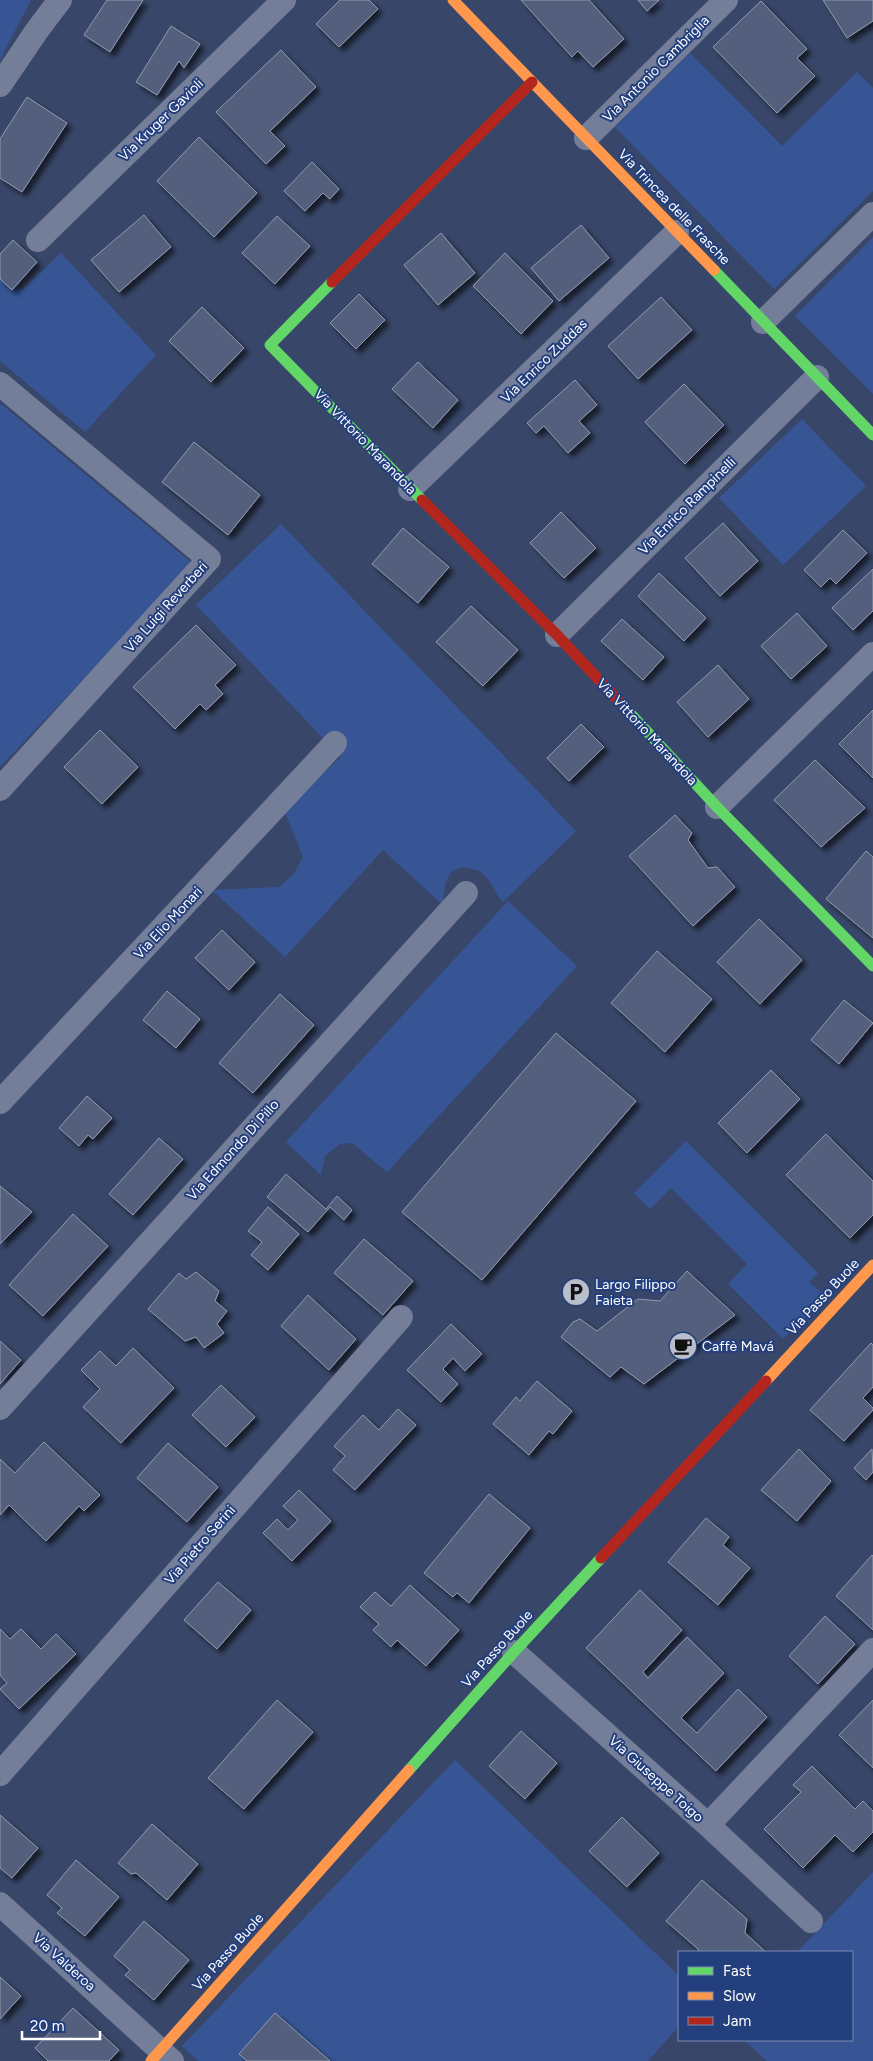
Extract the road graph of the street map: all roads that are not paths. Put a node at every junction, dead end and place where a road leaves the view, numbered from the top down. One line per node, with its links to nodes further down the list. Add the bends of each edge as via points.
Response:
1 (60, 0): 6 (street)
2 (284, 0): 10 (street, Via Kruger Gavioli)
3 (453, 0): 5 (street, Via Trincea delle Frasche)
4 (726, 0): 7 (street, Via Antonio Cambriglia)
5 (532, 82): 7 (street, Via Trincea delle Frasche); 15 (street, Via Vittorio Marandola, via 270,345)
6 (0, 85)
7 (586, 138): 9 (street, Via Trincea delle Frasche)
8 (873, 214): 11 (street)
9 (677, 232): 11 (street, Via Trincea delle Frasche); 15 (street, Via Enrico Zuddas)
10 (38, 240)
11 (763, 322): 12 (street, Via Trincea delle Frasche)
12 (817, 377): 14 (street, Via Trincea delle Frasche); 16 (street, Via Enrico Rampinelli)
13 (0, 384): 19 (street, Via Luigi Reverberi, via 209,559)
14 (873, 435)
15 (410, 490): 16 (street, Via Vittorio Marandola)
16 (557, 635): 20 (street, Via Vittorio Marandola)
17 (873, 654): 20 (street)
18 (336, 744): 23 (street, Via Elio Monari)
19 (0, 789)
20 (717, 807): 22 (street, Via Vittorio Marandola)
21 (466, 893): 26 (street, Via Edmondo Di Pillo)
22 (873, 966)
23 (0, 1102)
24 (873, 1265): 28 (street, Via Passo Buole)
25 (401, 1317): 29 (street, Via Pietro Serini)
26 (0, 1408)
27 (873, 1650): 30 (street, Via Giuseppe Toigo)
28 (514, 1652): 30 (street, Via Giuseppe Toigo); 33 (street, Via Passo Buole)
29 (0, 1774)
30 (708, 1825): 32 (street)
31 (0, 1904): 33 (street, Via Valderoa)
32 (811, 1921)
33 (161, 2057)

